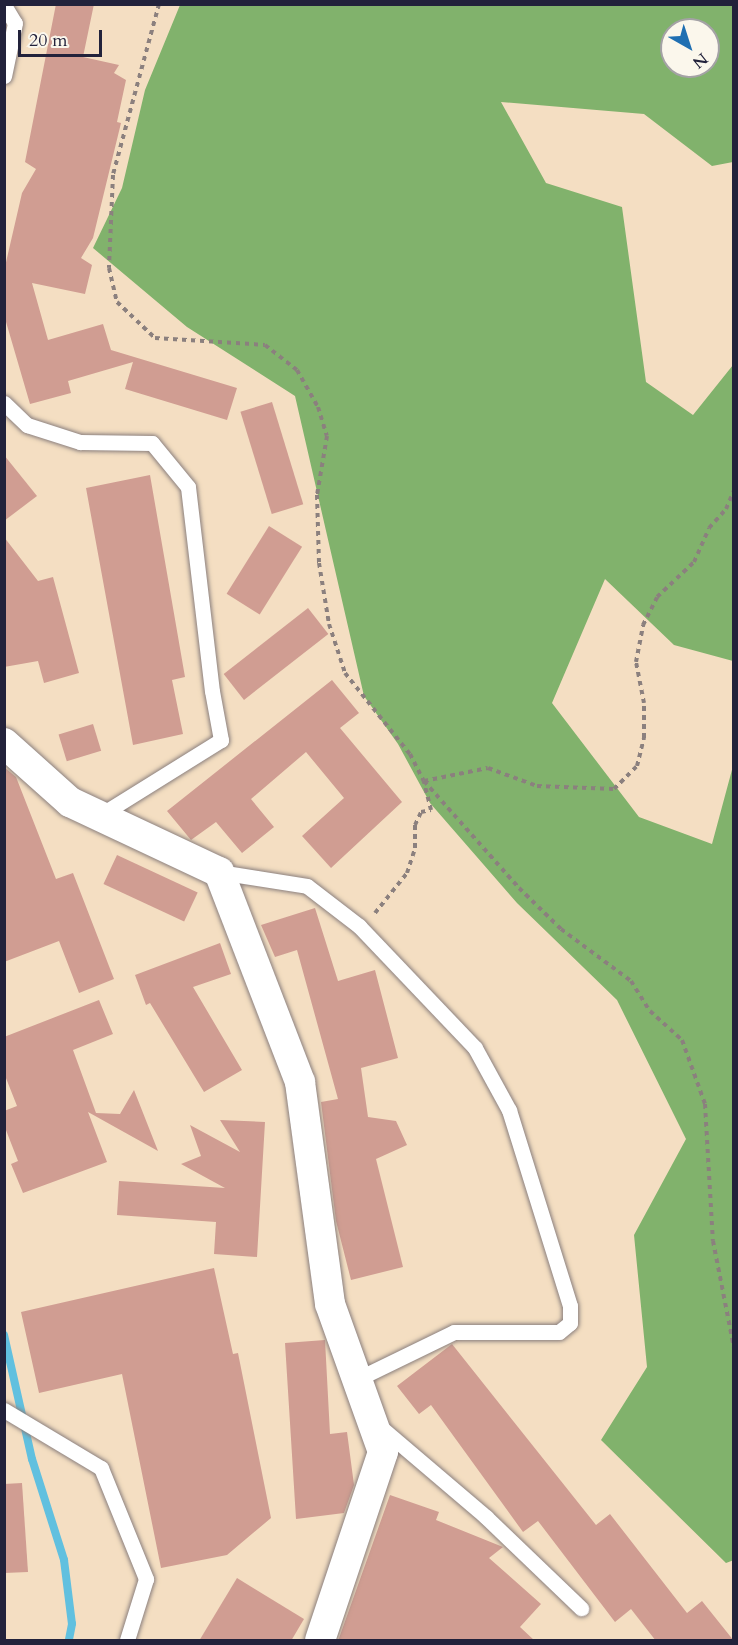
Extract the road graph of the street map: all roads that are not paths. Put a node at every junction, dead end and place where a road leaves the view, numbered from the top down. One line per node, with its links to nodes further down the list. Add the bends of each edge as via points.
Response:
1 (4, 5): 2 (lane, via 15,23)
2 (4, 76)
3 (4, 403): 5 (lane, via 27,425 80,442 152,443 188,486 221,740)
4 (4, 743): 5 (street, via 70,802)
5 (99, 816): 6 (street)
6 (219, 872): 7 (street, via 300,1082 330,1304); 7 (lane, via 308,885 359,926 475,1048 509,1110 570,1306 570,1323 559,1332 454,1332)
7 (357, 1379): 9 (street)
8 (4, 1410): 11 (lane, via 101,1468 146,1579)
9 (372, 1419): 10 (lane, via 486,1517); 12 (street, via 383,1452)
10 (581, 1608)
11 (127, 1641)
12 (320, 1641)

